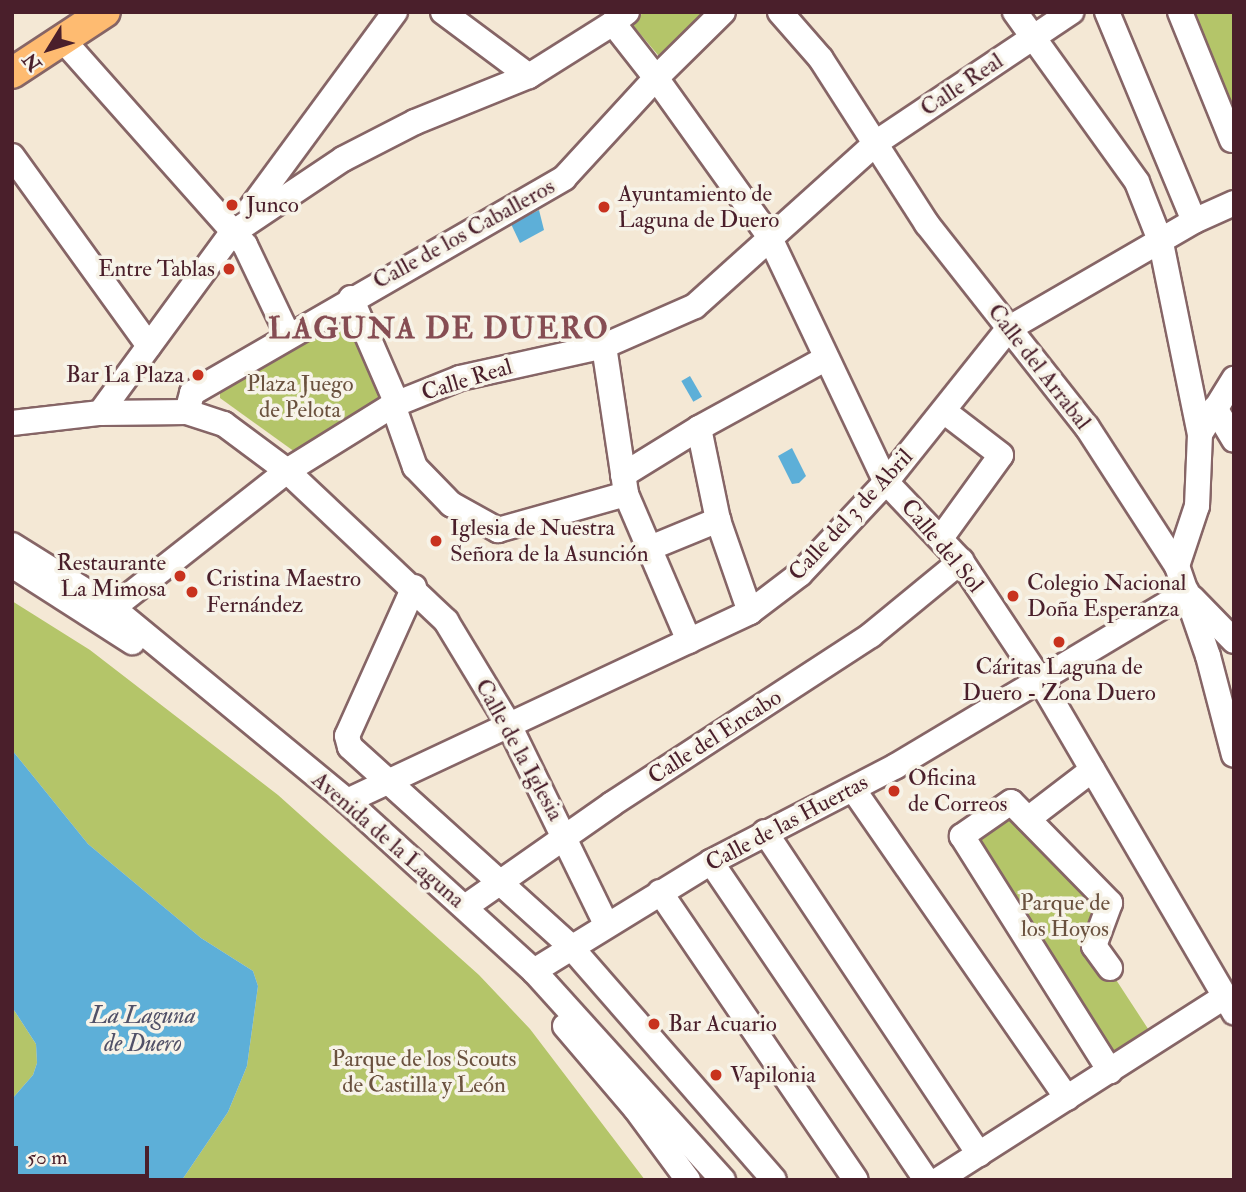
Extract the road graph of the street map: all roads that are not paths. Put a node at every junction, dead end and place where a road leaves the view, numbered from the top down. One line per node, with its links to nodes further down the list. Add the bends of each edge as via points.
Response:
1 (105, 12): 12 (main road)
2 (396, 12): 19 (street)
3 (443, 12): 14 (street)
4 (723, 12): 15 (street, Calle de los Caballeros)
5 (780, 12): 17 (street, Calle del Arrabal, via 821,59)
6 (1015, 12): 11 (street)
7 (1071, 12): 11 (street, Calle Real)
8 (1107, 12): 21 (street)
9 (1180, 12): 16 (street)
10 (620, 17): 14 (street); 15 (street, Calle del Sol)
11 (1033, 38): 17 (street, Calle Real); 24 (street, via 1137,182)
12 (63, 40): 13 (main road); 22 (street)
13 (12, 73)
14 (529, 76): 19 (street, via 415,122)
15 (656, 78): 23 (street, Calle del Sol); 25 (street, Calle de los Caballeros, via 564,178)
16 (1232, 140)
17 (877, 142): 23 (street, Calle Real); 26 (street, Calle del Arrabal, via 927,224)
18 (12, 156): 28 (street)
19 (278, 188): 22 (street)
20 (1234, 203): 21 (street, Calle del 3 de Abril)
21 (1194, 221): 24 (street, Calle del 3 de Abril)
22 (231, 234): 27 (street, via 245,245); 28 (street)
23 (769, 236): 29 (street, Calle Real, via 695,306); 30 (street, Calle del Sol)
24 (1161, 243): 26 (street, Calle del 3 de Abril); 39 (street)
25 (351, 298): 27 (street, Calle de los Caballeros); 32 (street)
26 (1008, 328): 35 (street, Calle del 3 de Abril); 50 (street, Calle del Arrabal, via 1087,427)
27 (288, 335): 34 (street, Calle de los Caballeros, via 191,393)
28 (149, 346): 36 (street)
29 (604, 346): 32 (street, Calle Real, via 460,377); 43 (street)
30 (825, 359): 38 (street); 42 (street, Calle del Sol)
31 (1234, 379): 33 (street)
32 (395, 404): 41 (street, Calle Real); 43 (street, via 415,467 451,504 498,530)
33 (1215, 408): 39 (street); 40 (street)
34 (187, 412): 36 (street, Calle de la Iglesia); 41 (street, Calle de la Iglesia, via 224,424)
35 (945, 412): 42 (street, Calle del 3 de Abril); 45 (street, via 1001,455)
36 (100, 413): 37 (street, Calle de la Iglesia)
37 (12, 423)
38 (699, 428): 43 (street); 44 (street)
39 (1200, 434): 50 (street, via 1197,506)
40 (1234, 440)
41 (287, 471): 51 (street, Calle de la Iglesia); 53 (street, Calle Real)
42 (886, 482): 45 (street, Calle del Sol); 54 (street, Calle del 3 de Abril, via 800,574)
43 (624, 485): 47 (street)
44 (718, 520): 47 (street); 54 (street)
45 (941, 538): 48 (street, Calle del Sol)
46 (12, 545): 53 (street, Avenida de la Laguna)
47 (650, 548): 55 (street)
48 (961, 561): 59 (street, Calle del Sol); 68 (street, Calle del Encabo, via 871,635)
49 (12, 565): 83 (street, Avenida de la Laguna, via 136,645 429,894 551,1011 635,1108)
50 (1177, 566): 52 (street, Calle del Arrabal)
51 (415, 587): 60 (street, Calle de la Iglesia, via 446,621); 63 (street, Avenida de la Laguna, via 347,736 350,747)
52 (1187, 593): 56 (street); 58 (street, Calle del Arrabal); 59 (street, Calle de las Huertas)
53 (113, 608): 65 (street, Avenida de la Laguna)
54 (750, 612): 55 (street, Calle del 3 de Abril)
55 (689, 641): 60 (street, Calle del 3 de Abril)
56 (1234, 641)
57 (1234, 648): 58 (street)
58 (1208, 656): 61 (street, Calle del Arrabal)
59 (1040, 680): 62 (street, Calle del Sol); 64 (street, Calle de las Huertas)
60 (509, 725): 63 (street, Calle del 3 de Abril); 68 (street, Calle de la Iglesia)
61 (1234, 755)
62 (1092, 770): 66 (street); 78 (street, Calle del Sol)
63 (385, 783): 65 (street, Calle del 3 de Abril); 70 (street, Avenida de la Laguna)
64 (853, 789): 67 (street, Calle de las Huertas); 81 (street)
65 (347, 801): 72 (street, Avenida de la Laguna)
66 (1028, 819): 75 (street, via 1110,903 1094,946); 80 (street, via 1012,802 962,836)
67 (765, 832): 69 (street, Calle de las Huertas); 82 (street)
68 (566, 836): 70 (street, Calle del Encabo); 73 (street, Calle de la Iglesia)
69 (711, 862): 71 (street, Calle de las Huertas); 87 (street)
70 (499, 883): 72 (street, Calle del Encabo); 74 (street, Avenida de la Laguna)
71 (660, 892): 73 (street, Calle de las Huertas); 86 (street)
72 (465, 907): 76 (street, Avenida de la Laguna)
73 (606, 924): 74 (street, Calle de las Huertas)
74 (570, 946): 76 (street, Calle de las Huertas); 77 (street, Avenida de la Laguna)
75 (1110, 968)
76 (534, 971): 79 (street, Avenida de la Laguna)
77 (614, 996): 79 (street); 85 (street, Avenida de la Laguna)
78 (1229, 1005): 80 (street)
79 (584, 1023): 84 (street, Avenida de la Laguna)
80 (1110, 1070): 81 (street)
81 (1067, 1098): 82 (street)
82 (979, 1154): 88 (street)
83 (688, 1180)
84 (723, 1180)
85 (774, 1180)
86 (856, 1180)
87 (926, 1180)
88 (938, 1180)

